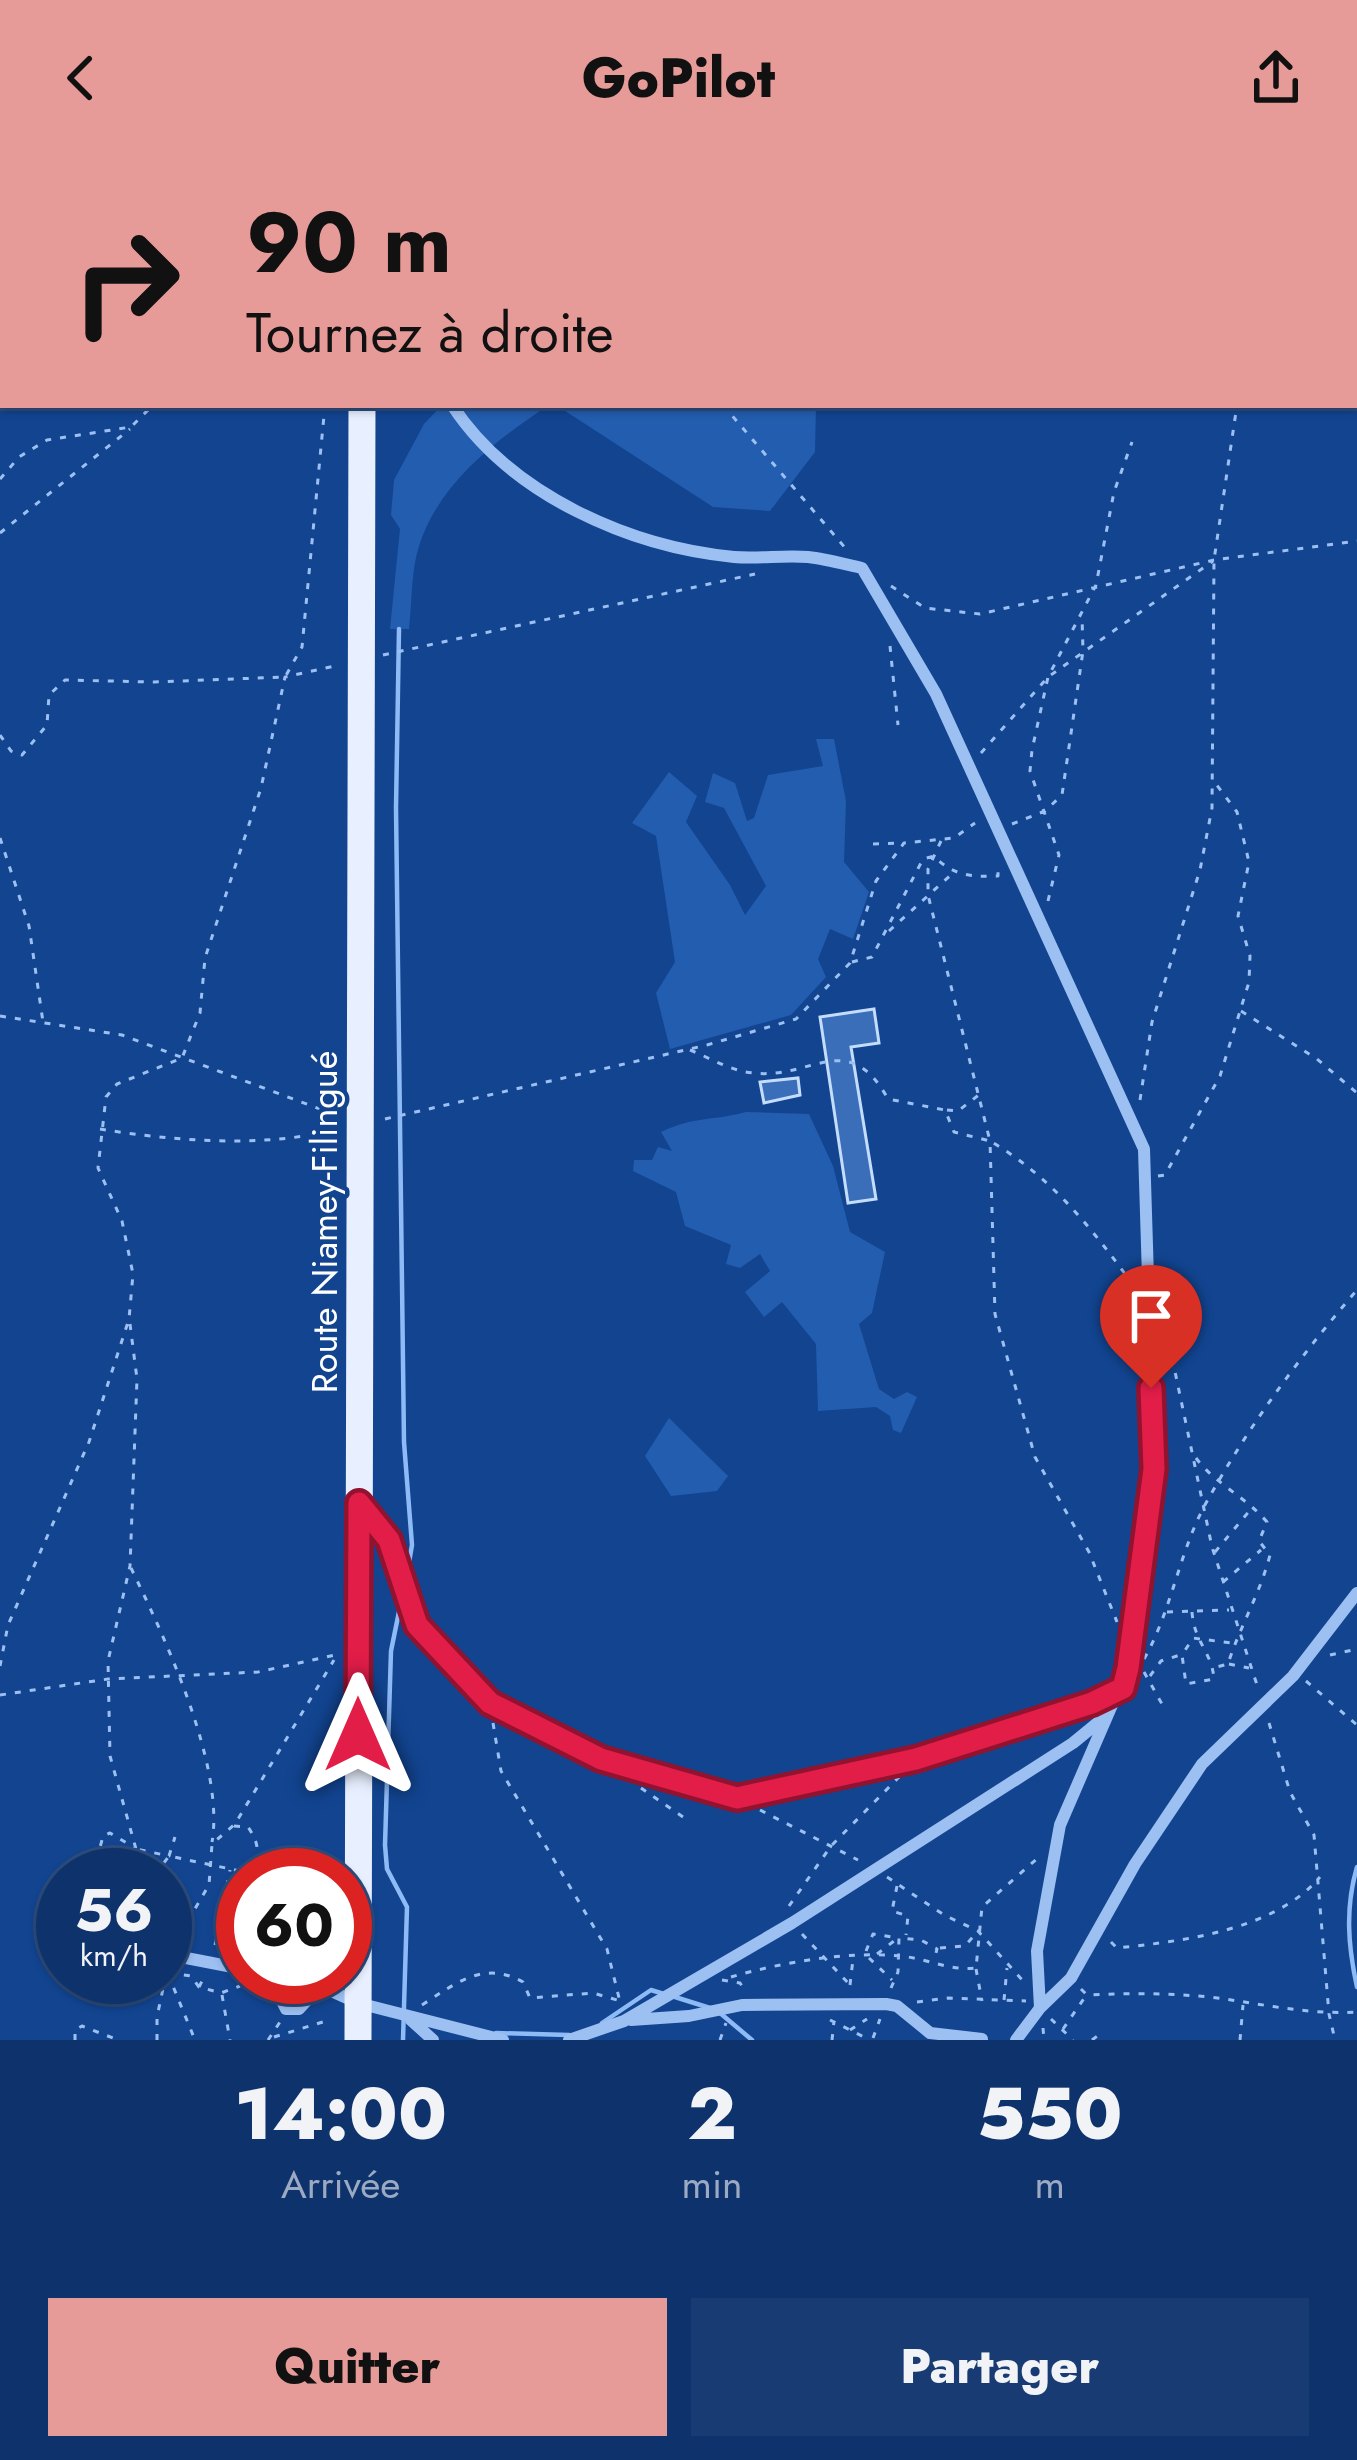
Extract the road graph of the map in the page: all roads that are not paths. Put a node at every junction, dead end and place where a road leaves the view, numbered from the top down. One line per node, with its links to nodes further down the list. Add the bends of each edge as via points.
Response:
1 (362, 408): 3 (main road, Route Niamey-Filingué)
2 (454, 408): 5 (street, via 515,471 588,518 673,548 862,568 936,694 1144,1149 1154,1469)
3 (359, 1503): 5 (street, via 389,1540 417,1625 490,1703 601,1759 737,1798 916,1759); 7 (main road, Route Niamey-Filingué)
4 (1357, 1593): 10 (street, via 1300,1667 1202,1764 1071,1978)
5 (1123, 1688): 6 (street)
6 (1113, 1711): 10 (street, via 1059,1832 1037,1952); 12 (street, via 792,1923)
7 (358, 1848)
8 (358, 2004): 13 (main road, Route Niamey-Filingué)
9 (362, 2004): 11 (street)
10 (1038, 2004): 18 (street)
11 (406, 2016): 15 (street); 16 (street)
12 (624, 2021): 14 (street, via 797,2002 891,2005 930,2032); 17 (street)
13 (356, 2039)
14 (982, 2039)
15 (433, 2040)
16 (502, 2040)
17 (569, 2040)
18 (1016, 2040)

